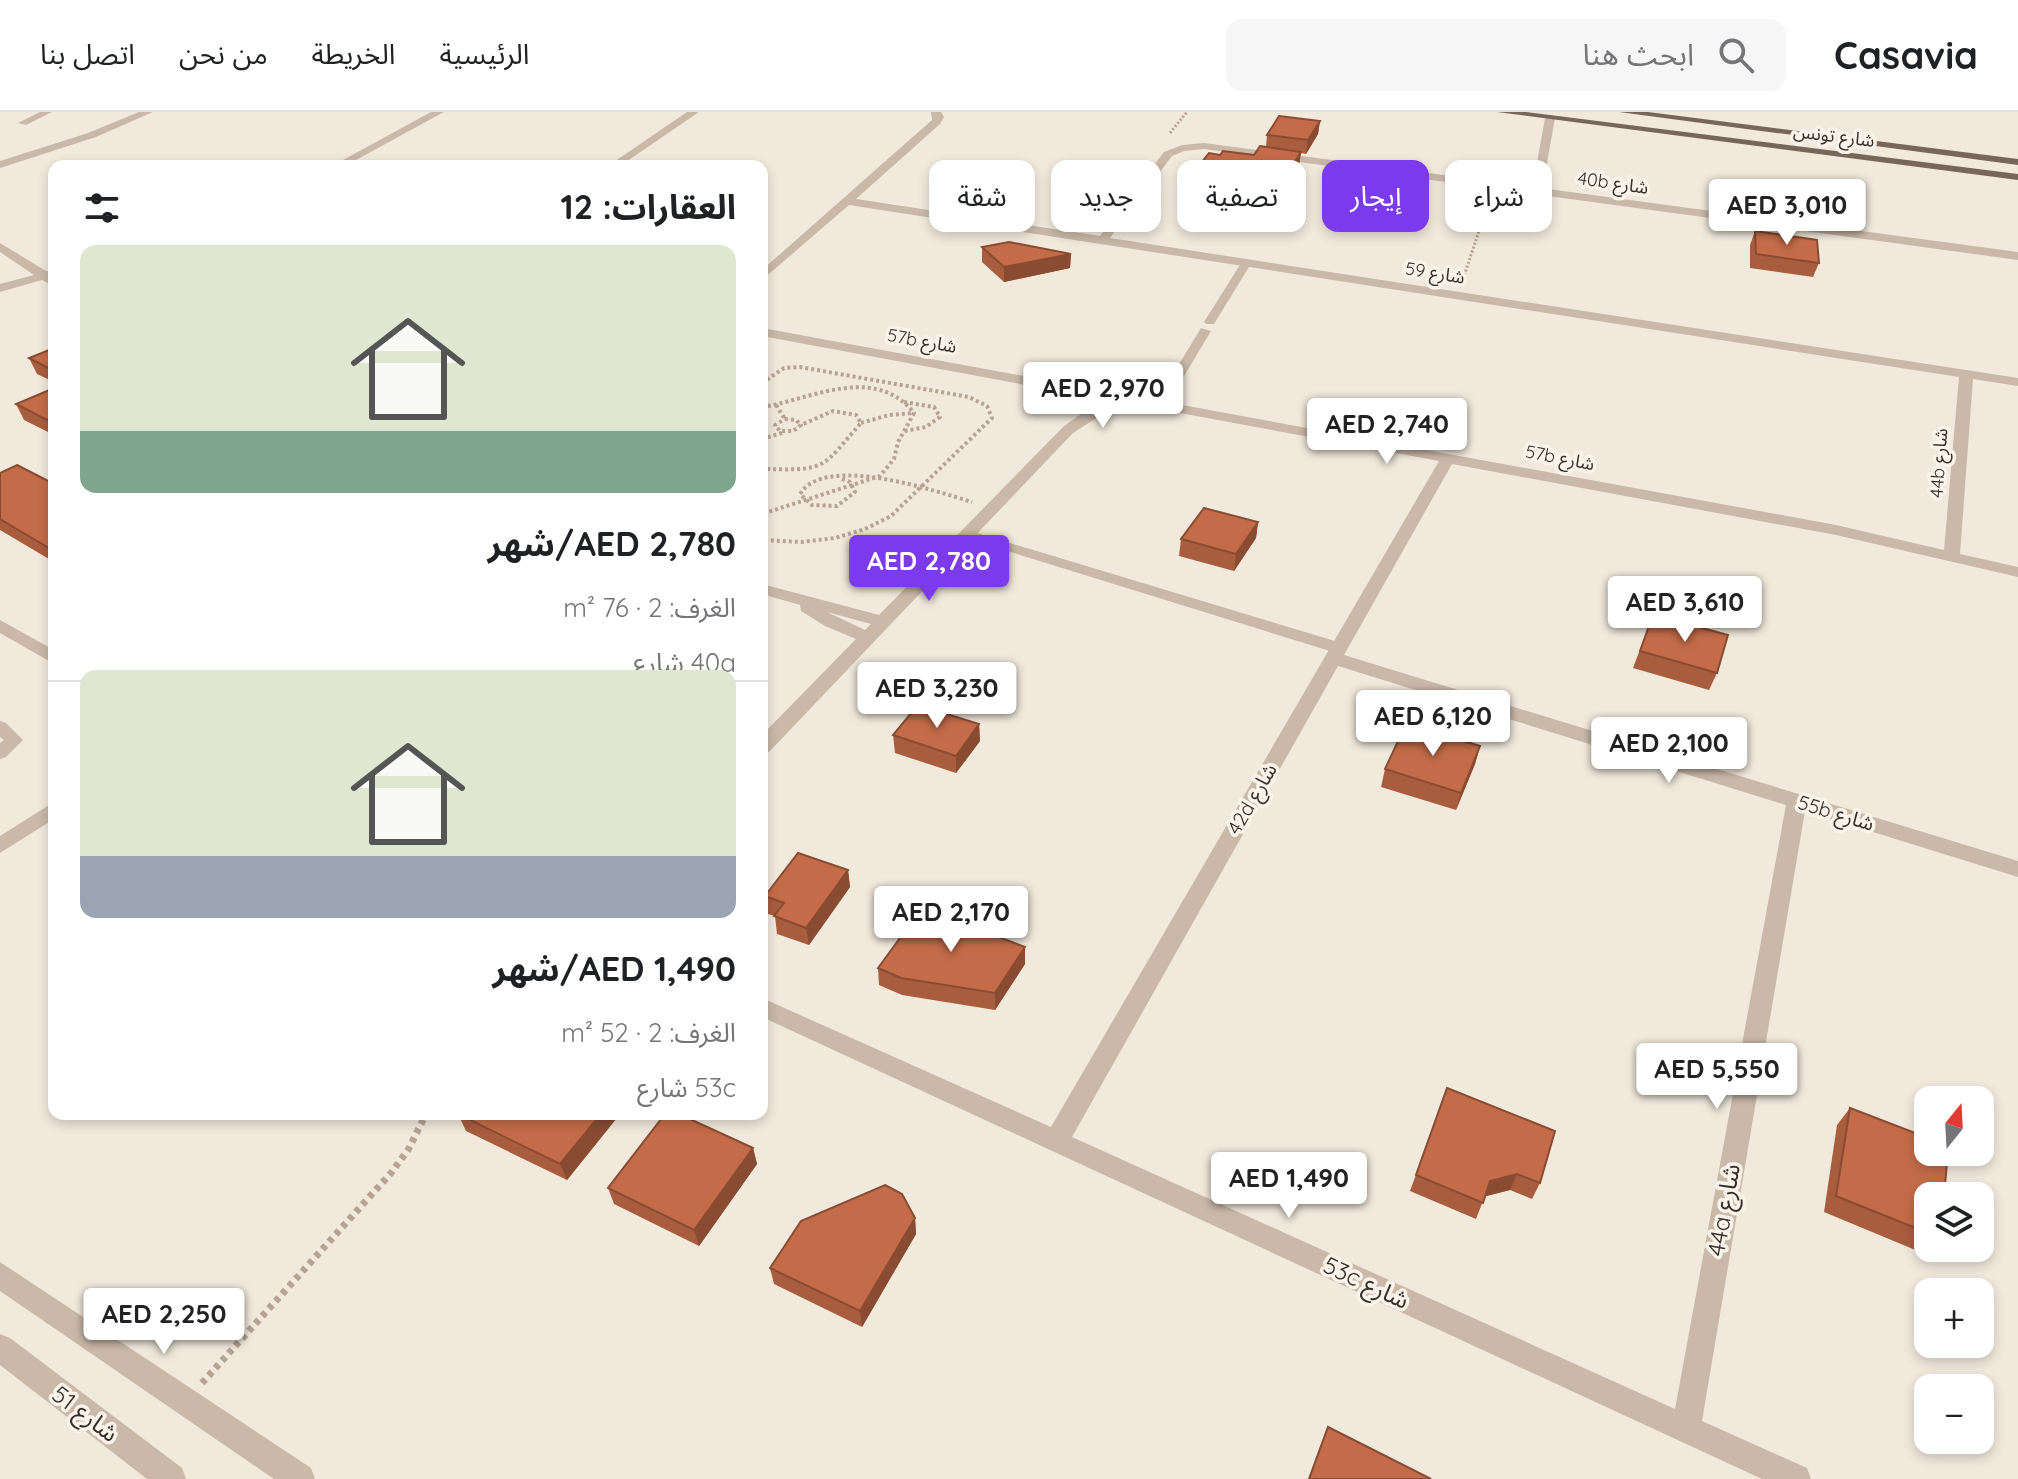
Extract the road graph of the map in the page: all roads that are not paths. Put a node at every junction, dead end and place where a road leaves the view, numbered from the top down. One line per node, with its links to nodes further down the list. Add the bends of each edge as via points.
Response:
1 (48, 112): 9 (lane)
2 (148, 112): 14 (street)
3 (439, 112): 10 (street)
4 (694, 112): 11 (street)
5 (1502, 112): 8 (main road, شارع تونس)
6 (1624, 112): 13 (main road, شارع تونس)
7 (938, 113): 18 (street, via 936,122)
8 (1550, 118): 12 (lane); 15 (main road, شارع تونس)
9 (23, 123)
10 (348, 160)
11 (622, 160)
12 (1543, 160)
13 (2018, 162)
14 (0, 165)
15 (2018, 177)
16 (1445, 178): 19 (street, 40b شارع, via 1189,147 1168,154)
17 (1552, 193): 21 (street, 40b شارع)
18 (847, 201): 19 (street, شارع 59); 23 (street)
19 (1103, 240): 22 (street, شارع 59)
20 (0, 247): 24 (street)
21 (2018, 256)
22 (1247, 262): 28 (street, شارع 59); 32 (lane)
23 (768, 271)
24 (48, 276)
25 (48, 277): 26 (street)
26 (0, 288)
27 (768, 333): 30 (street, 57b شارع)
28 (1966, 374): 29 (street, شارع 59); 36 (street, 44b شارع)
29 (2018, 382)
30 (1087, 392): 31 (street, 57b شارع); 33 (street)
31 (1112, 396): 32 (street, 57b شارع); 33 (street)
32 (1160, 405): 34 (street, 57b شارع)
33 (1068, 430): 35 (street)
34 (1448, 458): 36 (street, 57b شارع); 43 (street, 42d شارع)
35 (967, 534): 40 (street); 43 (lane)
36 (1952, 556): 37 (street, 57b شارع)
37 (2018, 572)
38 (768, 591): 39 (street)
39 (797, 601): 40 (street); 42 (street)
40 (883, 622): 42 (street)
41 (0, 625): 44 (street)
42 (868, 637): 46 (street)
43 (1336, 653): 48 (street, 55b شارع); 53 (street, 42d شارع)
44 (48, 654)
45 (0, 727): 47 (lane, via 14,740)
46 (768, 741)
47 (0, 753)
48 (1797, 801): 51 (street, 55b شارع); 56 (street, 44a شارع)
49 (48, 813): 50 (street)
50 (0, 846)
51 (2018, 869)
52 (768, 1010): 53 (street, 53c شارع)
53 (1056, 1141): 56 (street, 53c شارع)
54 (0, 1275): 58 (street)
55 (0, 1348): 57 (street, شارع 51)
56 (1686, 1429): 59 (street, 53c شارع)
57 (171, 1479)
58 (300, 1479)
59 (1796, 1479)

